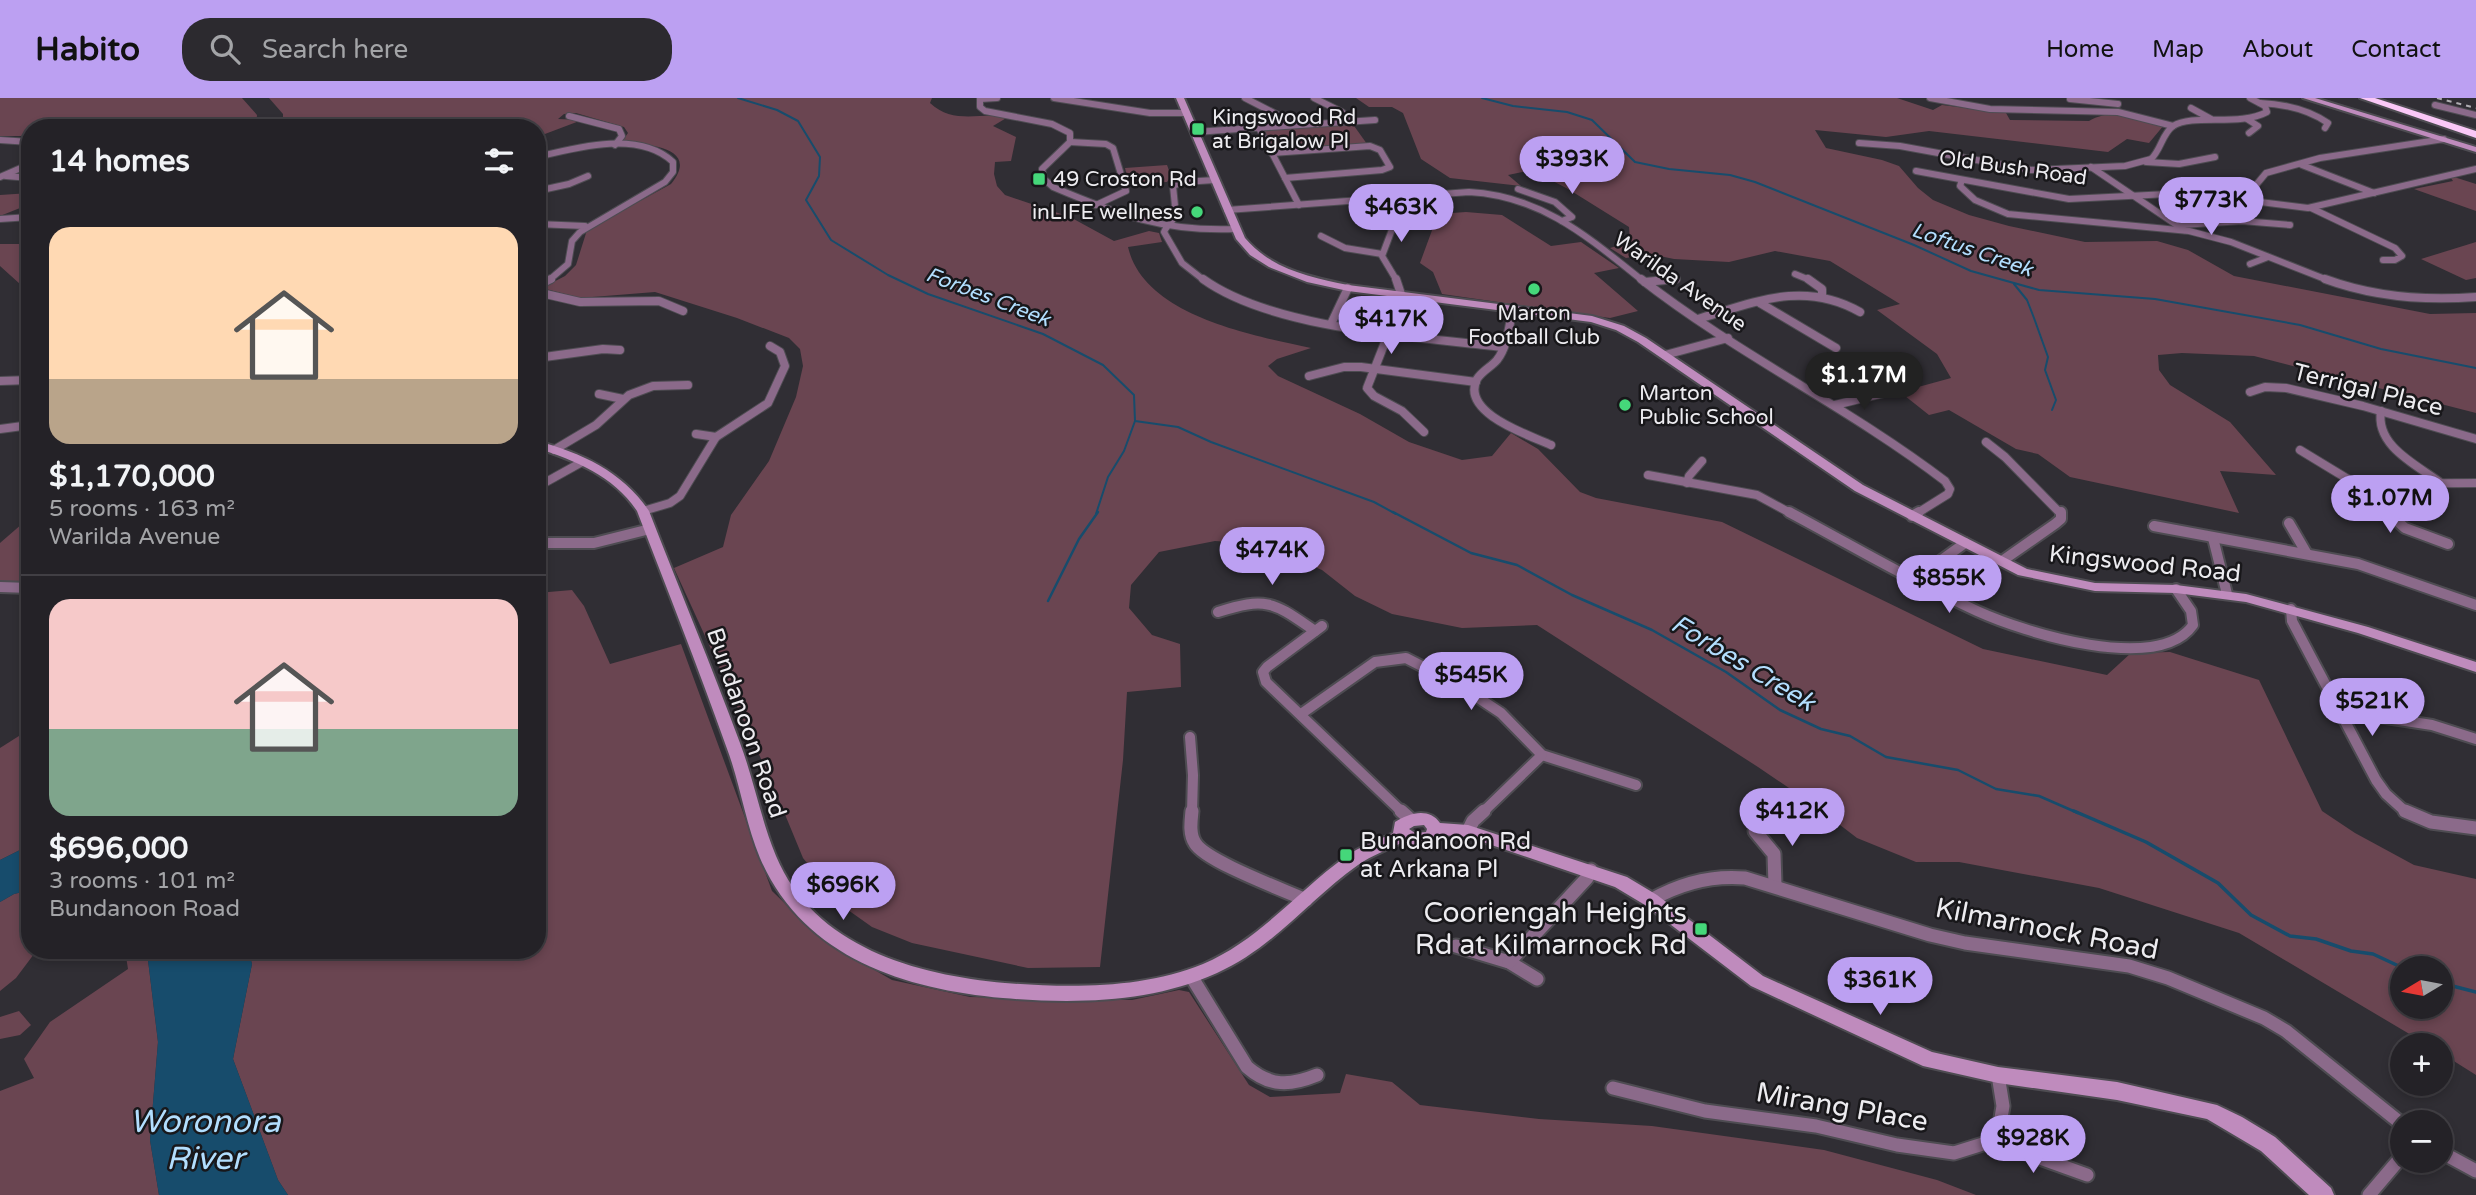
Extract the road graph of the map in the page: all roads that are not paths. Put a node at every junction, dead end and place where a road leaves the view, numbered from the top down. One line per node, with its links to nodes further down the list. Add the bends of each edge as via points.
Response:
1 (980, 98): 2 (street); 36 (street, via 985,111 1066,129)
2 (997, 98)
3 (1054, 98): 17 (street)
4 (1180, 98): 19 (street, Kingswood Road)
5 (1245, 98): 26 (street)
6 (1314, 98): 25 (street)
7 (1930, 98): 15 (street, via 1990,109)
8 (2250, 98): 14 (street)
9 (2307, 98): 33 (street)
10 (2365, 98): 32 (highway)
11 (2374, 98): 32 (highway)
12 (1121, 99): 17 (street)
13 (2070, 99): 15 (street)
14 (2260, 103): 22 (street, via 2267,112); 29 (street, via 2320,118 2328,123)
15 (2118, 105): 27 (street)
16 (2435, 105): 21 (street)
17 (1110, 107): 19 (street)
18 (2191, 108): 24 (street)
19 (1186, 113): 30 (street, Kingswood Road)
20 (569, 116): 38 (street, via 619,129 622,134)
21 (2476, 116)
22 (2247, 119): 24 (street); 31 (street, via 2258,126)
23 (1375, 120): 25 (street)
24 (2213, 120): 27 (street)
25 (1350, 121): 26 (street)
26 (1289, 125): 28 (street)
27 (2173, 126): 44 (street, via 2156,157)
28 (1259, 128): 30 (street); 40 (street)
29 (2325, 128)
30 (1195, 132): 55 (street, Kingswood Road)
31 (2249, 133)
32 (2476, 133)
33 (2444, 139): 39 (street); 45 (street, via 2320,158)
34 (0, 140): 35 (street)
35 (21, 141)
36 (1070, 142): 63 (street, via 1045,163 1042,176 1053,187); 63 (street, via 1113,148 1126,191)
37 (1859, 143): 48 (street, via 1966,154 2024,169)
38 (615, 145): 41 (street); 72 (street, via 659,152 671,160 674,172 659,188)
39 (2476, 150)
40 (1272, 153): 54 (street); 54 (street, via 1370,146 1380,150 1391,167)
41 (546, 155)
42 (2215, 157): 44 (street, via 2179,164)
43 (2047, 162): 48 (street)
44 (2146, 162): 46 (street)
45 (2302, 165): 59 (street); 60 (street, via 2266,173 2256,185 2212,190)
46 (2091, 167): 48 (street); 61 (street)
47 (21, 168): 51 (street)
48 (2057, 169)
49 (2476, 169): 59 (street, Old Bush Road)
50 (1916, 171): 56 (street, Old Bush Road)
51 (1, 174): 53 (street)
52 (588, 176): 57 (street)
53 (21, 177)
54 (1285, 178): 64 (street)
55 (1215, 180): 66 (street, Kingswood Road); 73 (street, via 1173,186 1176,216)
56 (1962, 180): 61 (street, Old Bush Road, via 2069,199); 74 (street, via 1964,192 2008,214)
57 (546, 189)
58 (1518, 189): 69 (street, via 1562,206 1572,217)
59 (2374, 193): 65 (street, Old Bush Road)
60 (2206, 195): 61 (street, Old Bush Road); 65 (street, Old Bush Road)
61 (2134, 196): 74 (street)
62 (1385, 198): 64 (street, Warilda Avenue); 69 (street, Warilda Avenue, via 1469,192 1504,196); 77 (street, via 1396,219)
63 (1096, 205): 73 (street)
64 (1299, 205): 66 (street, Warilda Avenue)
65 (2311, 208): 79 (street, via 2395,247 2402,256)
66 (1227, 210): 75 (street, Kingswood Road)
67 (21, 218): 68 (street)
68 (0, 219)
69 (1562, 221): 83 (street, Warilda Avenue)
70 (546, 224): 72 (street)
71 (2290, 225): 74 (street, via 2242,221)
72 (585, 226): 84 (street, via 573,238 569,264)
73 (1166, 228): 75 (street); 95 (street, via 1164,235 1175,257 1217,290 1281,314)
74 (2181, 228): 78 (street)
75 (1236, 229): 85 (street, Kingswood Road, via 1250,250 1272,265)
76 (1321, 236): 77 (street, via 1345,248)
77 (1382, 254): 87 (street)
78 (2268, 257): 80 (street); 89 (street, via 2365,290 2433,300)
79 (2383, 260)
80 (2250, 264)
81 (1795, 274): 88 (street, via 1816,283)
82 (1676, 279): 83 (street)
83 (1645, 282): 94 (street, Warilda Avenue)
84 (546, 283)
85 (1348, 288): 87 (street, Kingswood Road); 95 (street)
86 (546, 292): 92 (street, via 580,302 655,300)
87 (1401, 294): 91 (street, Kingswood Road)
88 (1822, 295): 90 (street, via 1796,294); 93 (street)
89 (2476, 297)
90 (1760, 303): 94 (street); 100 (street)
91 (1513, 308): 99 (street); 102 (street, Kingswood Road, via 1602,321)
92 (683, 311)
93 (1860, 312)
94 (1698, 319): 97 (street, Warilda Avenue)
95 (1331, 324): 96 (street)
96 (1389, 332): 99 (street); 104 (street)
97 (1728, 338): 102 (street); 114 (street, Warilda Avenue)
98 (770, 346): 120 (street, via 780,352 785,366 771,398)
99 (1503, 347): 108 (street)
100 (1836, 348)
101 (620, 350): 103 (street)
102 (1664, 355): 136 (street, Kingswood Road, via 1859,488)
103 (546, 357)
104 (1376, 368): 105 (street, via 1344,368); 108 (street); 118 (street, via 1368,390 1402,411)
105 (1309, 376)
106 (21, 380): 107 (street)
107 (0, 381)
108 (1476, 382): 123 (street, via 1475,397 1489,415)
109 (688, 385): 113 (street, via 653,386)
110 (1888, 392): 114 (street)
111 (2250, 392): 115 (street, Terrigal Place, via 2286,388)
112 (599, 394): 113 (street)
113 (622, 399): 125 (street, via 604,419)
114 (1835, 405): 136 (street, Warilda Avenue, via 1948,484 1948,494)
115 (2381, 411): 121 (street, Terrigal Place); 132 (street, via 2378,418 2388,441)
116 (21, 426): 117 (street)
117 (0, 429)
118 (1424, 432)
119 (696, 434): 120 (street)
120 (716, 437): 135 (street, via 680,496)
121 (2476, 439)
122 (1986, 442): 145 (street, via 2062,512 2055,524)
123 (1551, 445)
124 (546, 447): 125 (street, Bundanoon Road)
125 (554, 450): 128 (street, Bundanoon Road)
126 (2300, 450): 134 (street)
127 (1702, 461): 131 (street)
128 (582, 462): 130 (street); 135 (street, Bundanoon Road, via 624,485)
129 (1648, 475): 131 (street)
130 (546, 482)
131 (1687, 483): 146 (street, via 1757,495)
132 (2441, 483): 133 (street); 134 (street)
133 (2476, 483)
134 (2356, 484): 143 (street, via 2405,528)
135 (643, 511): 139 (street, Bundanoon Road)
136 (1912, 516): 142 (street, Kingswood Road)
137 (2289, 523): 144 (street)
138 (2154, 526): 140 (street)
139 (650, 529): 141 (street, via 594,543); 173 (street, Bundanoon Road, via 737,755 768,857 798,906 828,934 898,971 969,988 1096,992)
140 (2213, 538): 144 (street); 150 (street)
141 (546, 543)
142 (1965, 543): 145 (street, Kingswood Road); 146 (street)
143 (2448, 544)
144 (2307, 554): 151 (street, via 2358,564)
145 (2001, 561): 149 (street, Kingswood Road, via 2034,575 2086,586)
146 (1915, 579): 149 (street, via 2012,626 2124,648 2153,648 2191,630 2191,611)
147 (0, 587): 148 (street)
148 (21, 588)
149 (2176, 589): 150 (street, Kingswood Road)
150 (2227, 594): 152 (street, Kingswood Road)
151 (2476, 605)
152 (2291, 609): 154 (street, Kingswood Road); 155 (street, via 2292,621)
153 (1219, 612): 156 (street, via 1253,601 1272,603 1318,629 1264,672 1266,682)
154 (2476, 667)
155 (2340, 710): 158 (street, via 2432,724); 162 (street, via 2376,780 2396,806 2431,823)
156 (1301, 714): 159 (street, via 1375,662 1406,658 1501,713); 161 (street)
157 (1190, 737): 169 (street, via 1195,844 1217,860)
158 (2476, 739)
159 (1542, 755): 160 (street); 164 (street)
160 (1636, 785)
161 (1411, 820): 163 (street, via 1430,821); 166 (street, via 1401,826)
162 (2476, 828)
163 (1435, 829): 164 (street); 166 (street, via 1425,839)
164 (1468, 831): 167 (street)
165 (1755, 831): 168 (street, via 1775,852)
166 (1403, 835): 169 (street, Bundanoon Road, via 1353,860)
167 (1591, 870): 170 (street); 172 (street)
168 (1775, 885): 170 (street, Kilmarnock Road, via 1745,877 1714,876 1672,888); 178 (street, Kilmarnock Road, via 1930,935 2129,966 2168,978 2275,1024)
169 (1306, 900): 173 (street, Bundanoon Road, via 1253,946)
170 (1651, 900): 176 (street, via 1771,989 1930,1060)
171 (1456, 946): 172 (street)
172 (1509, 962): 174 (street)
173 (1191, 976): 175 (street, via 1258,1078 1287,1086)
174 (1537, 979)
175 (1318, 1075)
176 (1998, 1075): 179 (street, via 2004,1115); 184 (street, via 2117,1091 2210,1111 2268,1144)
177 (1613, 1088): 179 (street, Mirang Place, via 1705,1111 1816,1126 1954,1153)
178 (2390, 1114)
179 (1998, 1136): 183 (street, via 2026,1153)
180 (2453, 1159): 182 (street)
181 (2390, 1170): 185 (street)
182 (2476, 1171)
183 (2088, 1175)
184 (2324, 1195)
185 (2369, 1195)

